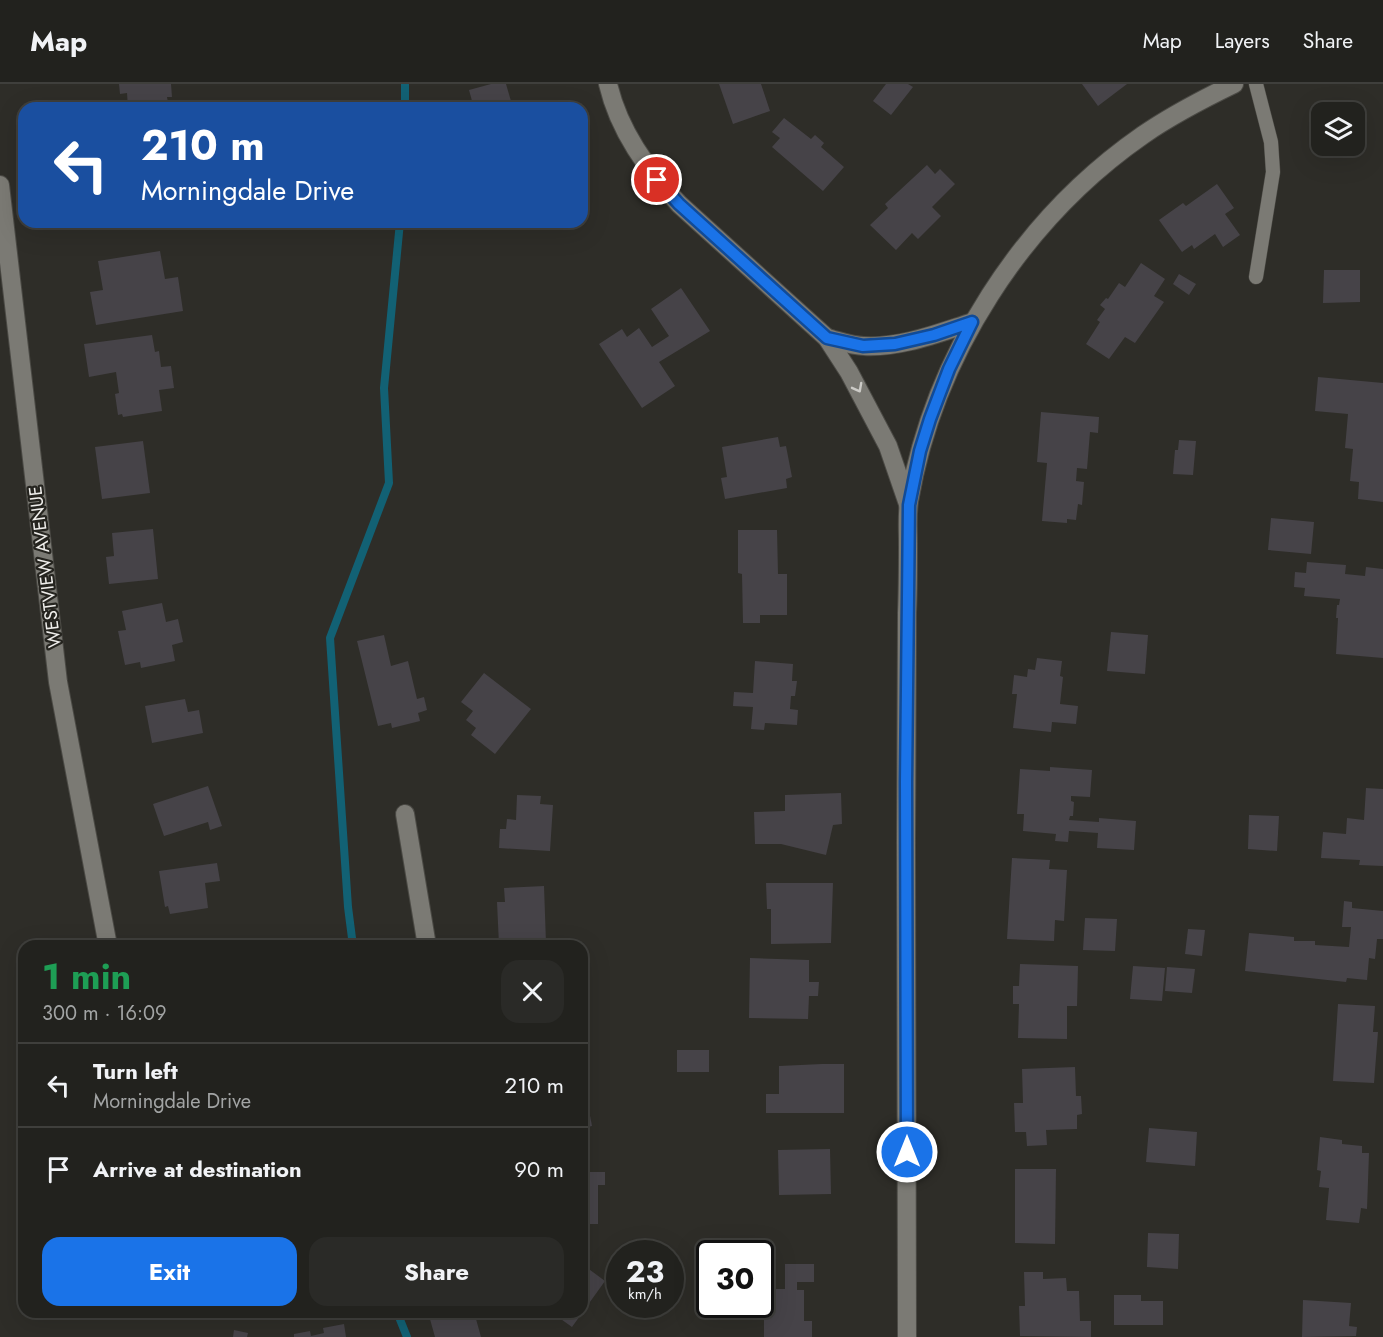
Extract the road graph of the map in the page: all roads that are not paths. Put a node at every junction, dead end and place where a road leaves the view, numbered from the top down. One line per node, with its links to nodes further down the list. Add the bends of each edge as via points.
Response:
1 (608, 84): 7 (street, via 622,124 657,180)
2 (1234, 84): 6 (street, via 1188,106 1098,171 1052,215)
3 (1256, 84): 5 (lane, via 1271,142 1273,172)
4 (0, 185): 10 (street, WESTVIEW AVENUE, via 58,682)
5 (1256, 277)
6 (972, 322): 7 (street, via 895,344 863,346); 8 (street, via 930,419)
7 (827, 338): 8 (street, one-way to 8, via 888,446)
8 (909, 505): 12 (street)
9 (405, 814): 11 (street)
10 (107, 940)
11 (426, 940)
12 (907, 1337)

